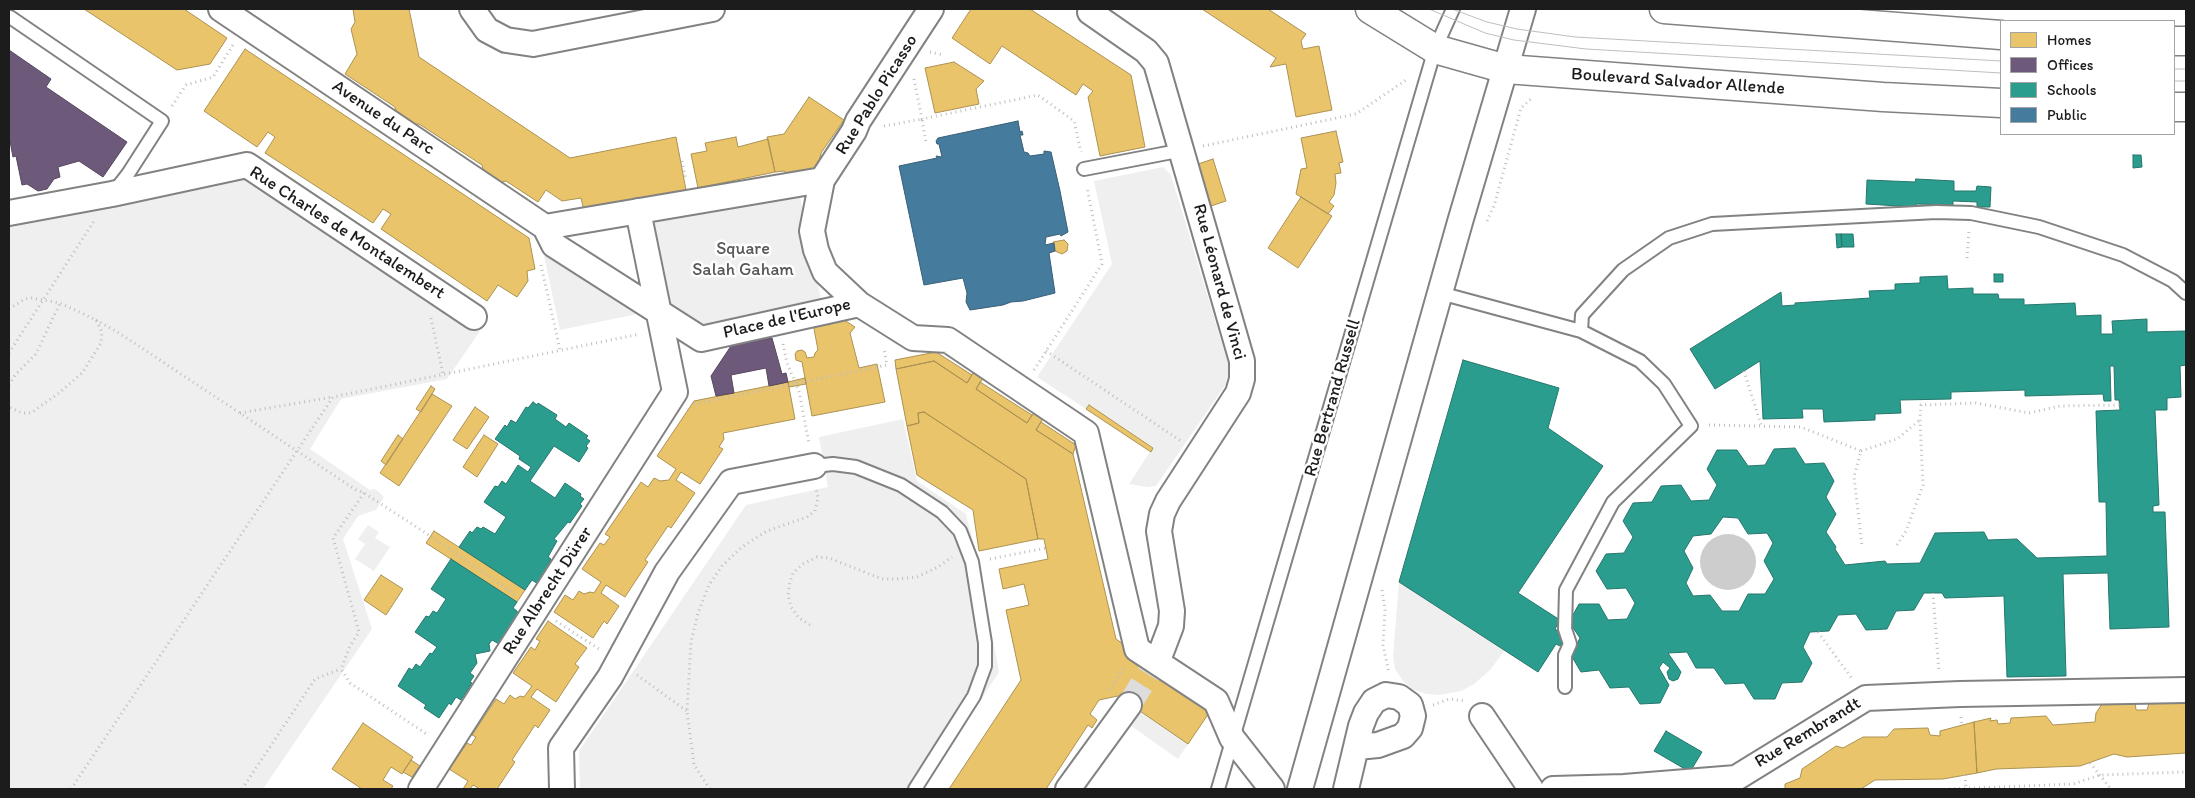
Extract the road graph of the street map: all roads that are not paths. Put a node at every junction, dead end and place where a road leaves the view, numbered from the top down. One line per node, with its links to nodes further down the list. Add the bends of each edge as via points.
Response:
1 (220, 9): 21 (street, Avenue du Parc)
2 (472, 9): 3 (street, via 487,30 506,40 533,44)
3 (712, 9)
4 (931, 9): 17 (street, Rue Pablo Picasso, via 918,48 858,121)
5 (1370, 9): 12 (street, Boulevard Salvador Allende)
6 (1453, 9): 12 (lane, Rue Bertrand Russell)
7 (1523, 9): 13 (street)
8 (1664, 9): 11 (street)
9 (1096, 13): 15 (street, Rue Léonard de Vinci, via 1146,50 1156,63)
10 (10, 17): 18 (lane, via 162,121)
11 (2000, 35)
12 (1435, 49): 13 (street, Boulevard Salvador Allende); 34 (lane, Rue Bertrand Russell)
13 (1506, 69): 14 (street, Boulevard Salvador Allende); 22 (street)
14 (2000, 103)
15 (1183, 150): 16 (lane); 29 (street, Rue Léonard de Vinci, via 1242,361 1242,379 1238,393 1162,514 1159,531 1172,611 1171,626)
16 (1084, 169)
17 (822, 180): 19 (street); 24 (street, Place de l'Europe, via 812,231 816,250 825,272)
18 (112, 194): 20 (street, Rue Charles de Montalembert); 25 (street, Rue Charles de Montalembert, via 247,165)
19 (638, 211): 21 (street); 26 (street)
20 (9, 213)
21 (545, 227): 26 (street, Place de l'Europe, via 554,245)
22 (1440, 293): 27 (lane); 43 (street)
23 (2186, 293): 27 (lane, via 2173,281 2124,255 2039,227 1971,213 1712,224 1669,238 1623,270 1582,315)
24 (869, 310): 26 (street, Place de l'Europe, via 701,339); 34 (street, via 913,338 948,340 1086,433 1137,649 1216,701)
25 (474, 317)
26 (660, 322): 38 (street, Rue Albrecht Dürer, via 669,401)
27 (1581, 331): 30 (lane, via 1640,360 1664,384 1691,426 1612,502 1566,590 1565,629 1570,644 1565,655)
28 (814, 466): 39 (street, via 731,482 667,572 610,677 561,748); 40 (lane, via 856,467 901,485 942,512 960,531 972,562 986,643 985,666 974,696)
29 (1160, 655)
30 (1565, 687)
31 (2186, 690): 37 (street, Rue Rembrandt, via 1866,698)
32 (1129, 705): 41 (street)
33 (1482, 716): 45 (street)
34 (1232, 738): 36 (street); 42 (lane, Rue Bertrand Russell)
35 (1357, 747): 35 (street, via 1378,745 1403,736 1410,728 1413,716 1404,701 1386,695 1374,701 1366,713); 44 (street)
36 (1266, 781)
37 (1735, 784): 46 (street, Rue Rembrandt)
38 (421, 789)
39 (562, 789)
40 (915, 789)
41 (1068, 789)
42 (1218, 789)
43 (1300, 789)
44 (1346, 789)
45 (1531, 789)
46 (1553, 789)

